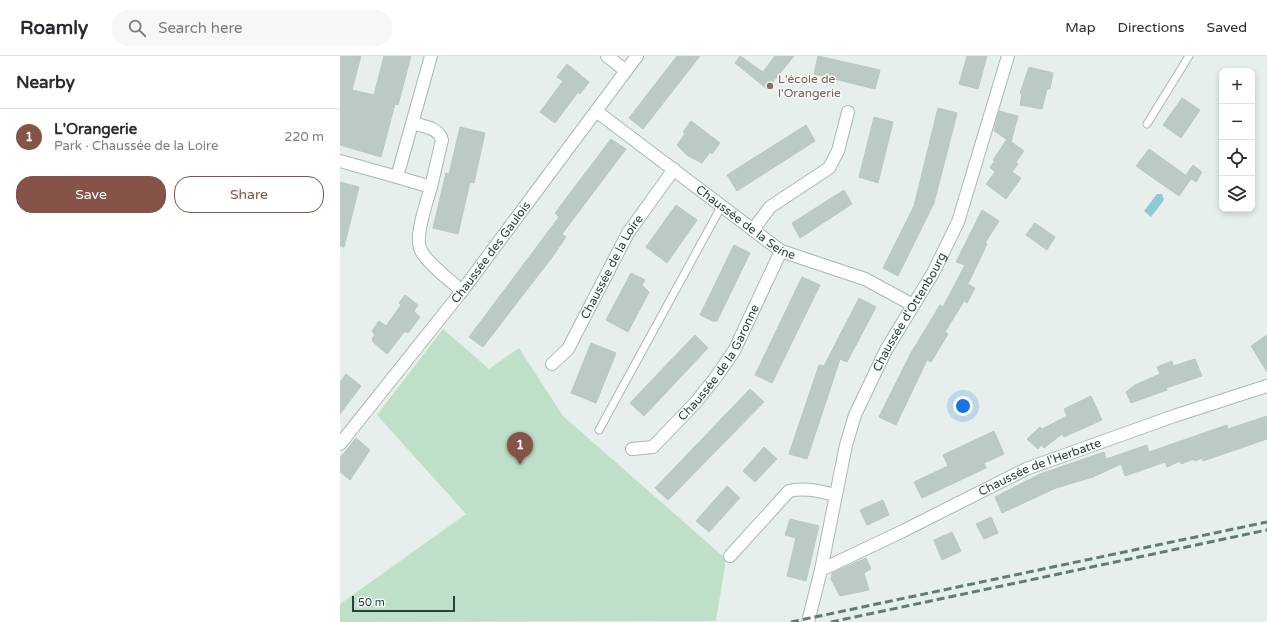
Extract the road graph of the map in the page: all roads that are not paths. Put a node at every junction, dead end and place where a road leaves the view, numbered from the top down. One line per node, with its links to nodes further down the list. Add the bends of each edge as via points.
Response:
1 (431, 56): 9 (street)
2 (607, 56): 6 (street)
3 (637, 56): 6 (street, Chaussée des Gaulois)
4 (1008, 56): 19 (street, Chaussée d'Ottenbourg, via 958,222)
5 (1189, 56): 10 (lane)
6 (626, 71): 7 (street, Chaussée des Gaulois)
7 (596, 111): 12 (street, Chaussée de la Seine); 18 (street, Chaussée des Gaulois)
8 (848, 112): 16 (street, via 838,151 829,168 770,207)
9 (413, 123): 13 (street); 14 (street, via 435,130 442,140)
10 (1147, 124)
11 (340, 161): 13 (street)
12 (674, 169): 15 (street, Chaussée de la Seine); 20 (street, Chaussée de la Loire, via 628,233 568,349)
13 (397, 177): 14 (street)
14 (431, 187): 18 (street, via 420,235 420,248)
15 (722, 207): 16 (street, Chaussée de la Seine); 22 (lane)
16 (753, 230): 17 (street, Chaussée de la Seine)
17 (781, 251): 19 (street, Chaussée de la Seine, via 865,279); 24 (street, Chaussée de la Garonne, via 734,351 716,377 653,447)
18 (462, 291): 23 (street, Chaussée des Gaulois)
19 (913, 305): 25 (street, Chaussée d'Ottenbourg, via 873,374 855,415)
20 (552, 364)
21 (1267, 386): 27 (street, Chaussée de l'Herbatte, via 1026,469)
22 (599, 430)
23 (340, 444)
24 (632, 449)
25 (835, 495): 26 (street, via 821,491 790,491); 27 (street, Chaussée d'Ottenbourg)
26 (730, 556)
27 (821, 570): 28 (street, Chaussée d'Ottenbourg)
28 (808, 622)

